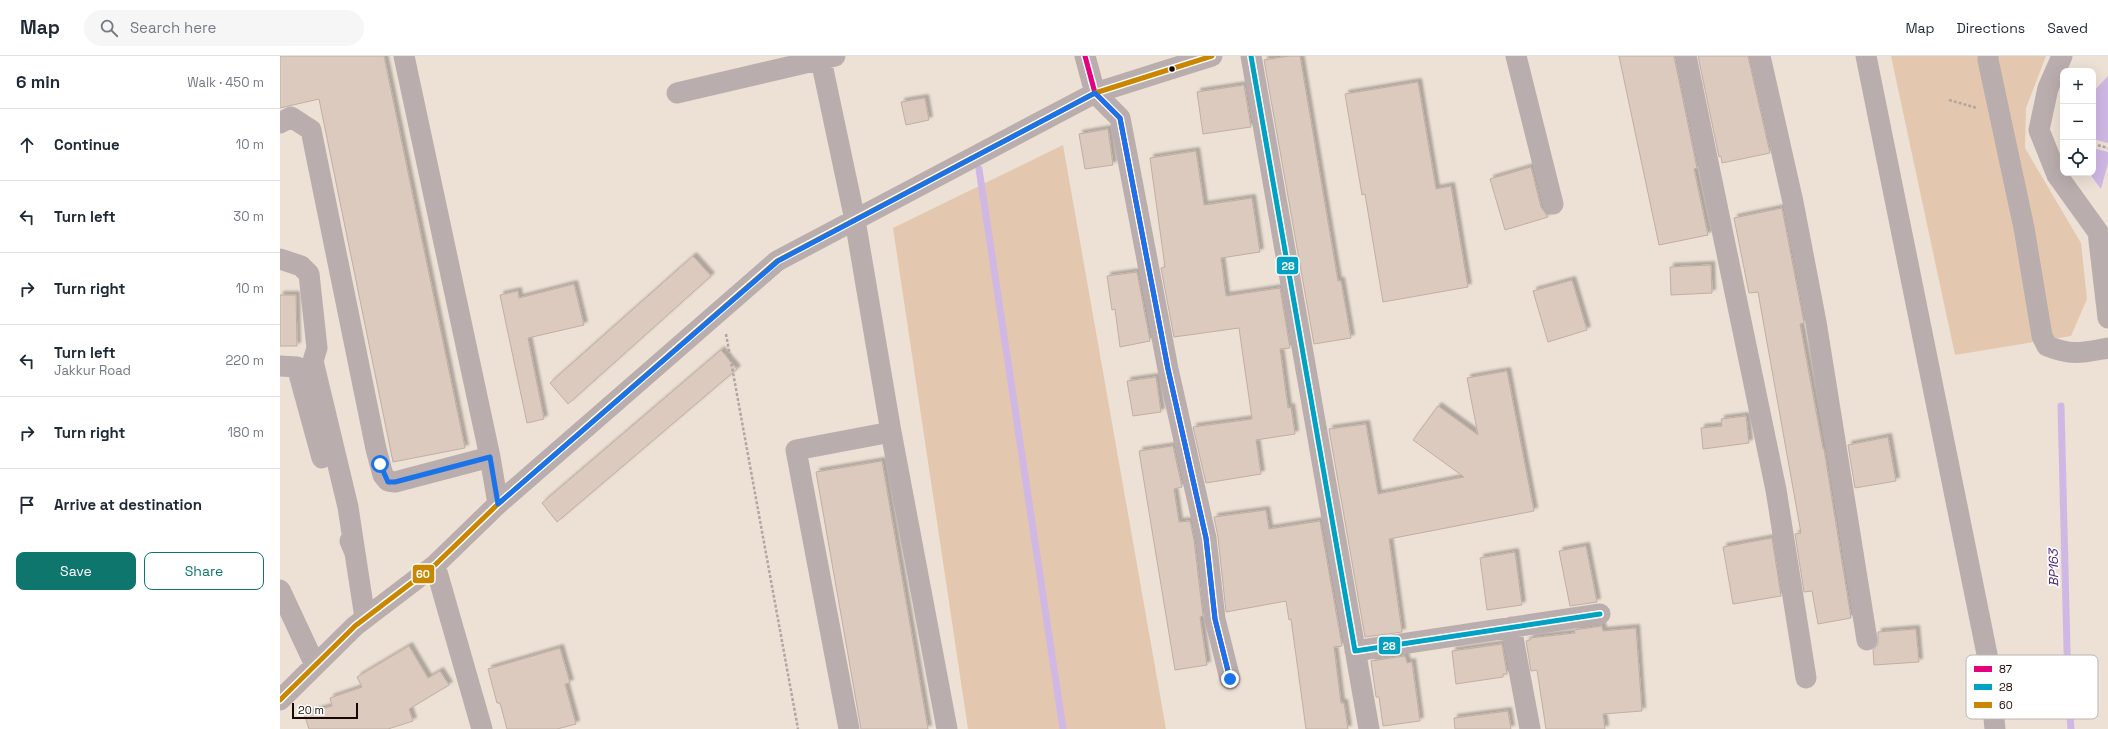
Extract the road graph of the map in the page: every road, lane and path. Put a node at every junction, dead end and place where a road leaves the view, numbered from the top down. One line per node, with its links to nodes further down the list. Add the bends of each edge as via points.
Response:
1 (404, 56): 28 (street)
2 (1085, 56): 13 (street)
3 (1212, 56): 13 (street)
4 (1251, 56): 37 (street)
5 (1516, 56): 19 (street)
6 (1686, 56): 40 (street, via 1776,490)
7 (1760, 56): 36 (street, via 1793,202 1816,322)
8 (1866, 56): 38 (street)
9 (1988, 56): 15 (street)
10 (2062, 56): 21 (street, via 2048,88 2039,130 2057,175)
11 (828, 58): 12 (street); 20 (street)
12 (677, 93)
13 (1095, 93): 20 (street); 41 (street, via 1120,118 1168,369 1206,538 1215,619)
14 (1949, 100): 15 (path)
15 (1998, 114): 25 (street, via 2024,228 2042,336 2047,346 2067,353)
16 (280, 123): 28 (street, via 291,117 310,130 383,475 388,482 395,482)
17 (2096, 145): 18 (path)
18 (2108, 148)
19 (1553, 204)
20 (855, 220): 23 (street, via 778,261); 27 (street)
21 (2103, 228): 24 (street)
22 (280, 259): 30 (street, via 302,266 309,274 317,348 313,361 348,507)
23 (722, 310): 29 (street); 45 (path)
24 (2108, 318)
25 (2108, 348)
26 (280, 366): 30 (street, via 297,367 339,518)
27 (891, 432): 46 (street, via 796,450); 47 (street)
28 (490, 457): 29 (street)
29 (498, 504): 31 (street)
30 (355, 552): 34 (street)
31 (435, 565): 34 (street); 44 (street)
32 (280, 590): 39 (street)
33 (1600, 614): 35 (street)
34 (365, 618): 39 (street)
35 (1511, 627): 37 (street); 49 (street)
36 (1867, 640)
37 (1355, 651): 48 (street)
38 (1987, 655)
39 (315, 665): 42 (street)
40 (1806, 678)
41 (1230, 679)
42 (280, 700)
43 (1994, 719): 50 (street)
44 (482, 729)
45 (798, 729)
46 (849, 729)
47 (947, 729)
48 (1369, 729)
49 (1530, 729)
50 (1995, 729)

